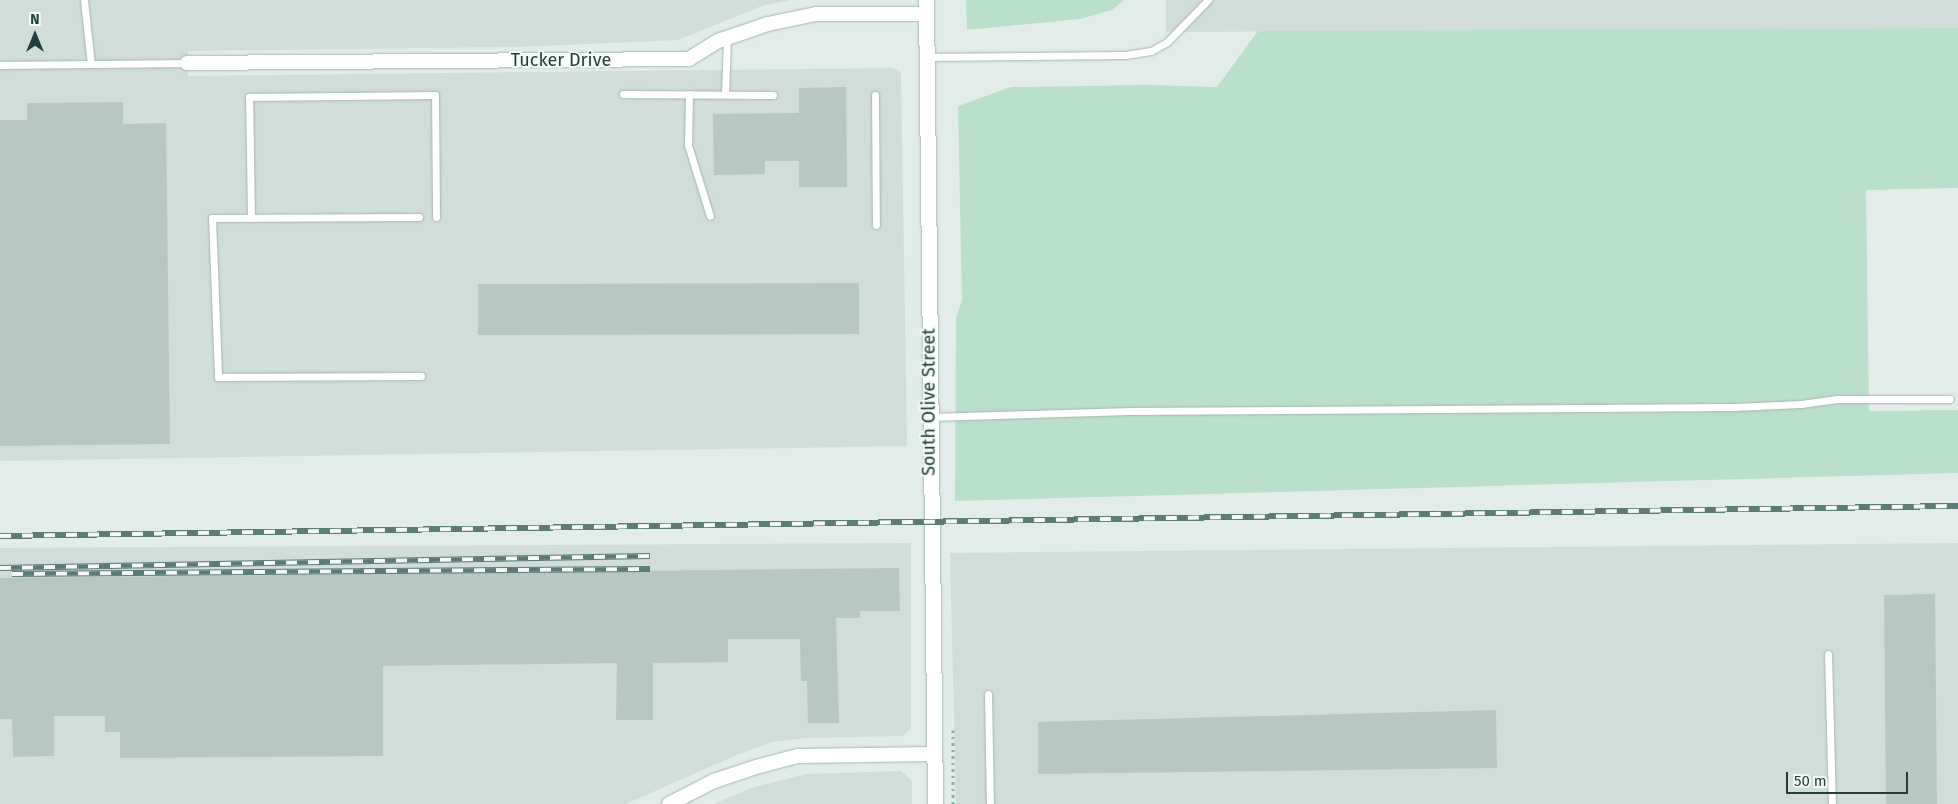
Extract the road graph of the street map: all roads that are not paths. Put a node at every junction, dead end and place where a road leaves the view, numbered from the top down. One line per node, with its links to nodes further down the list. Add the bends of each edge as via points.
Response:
1 (84, 0): 7 (lane)
2 (1208, 0): 5 (lane, via 1167,42 1151,51 1125,55)
3 (926, 7): 4 (street, Tucker Drive, via 816,14 768,24); 5 (street, South Olive Street)
4 (727, 38): 6 (street, Tucker Drive, via 689,59); 11 (lane)
5 (926, 57): 21 (street, South Olive Street)
6 (187, 63): 7 (lane)
7 (91, 64): 8 (lane)
8 (0, 65)
9 (623, 94): 10 (lane)
10 (689, 94): 11 (lane); 14 (lane, via 688,145)
11 (725, 94): 12 (lane)
12 (773, 95)
13 (875, 95): 18 (lane)
14 (710, 216)
15 (436, 217): 16 (lane, via 435,95 248,96)
16 (251, 218): 17 (lane); 19 (lane, via 212,218 218,377)
17 (419, 218)
18 (876, 225)
19 (421, 376)
20 (1950, 399): 21 (lane, via 1838,399 1734,407 1130,411)
21 (929, 417): 24 (street, South Olive Street)
22 (1828, 654): 28 (lane)
23 (988, 694): 27 (lane)
24 (934, 754): 25 (street, via 798,756 714,781); 26 (street, South Olive Street)
25 (669, 804)
26 (935, 804)
27 (990, 804)
28 (1832, 804)

